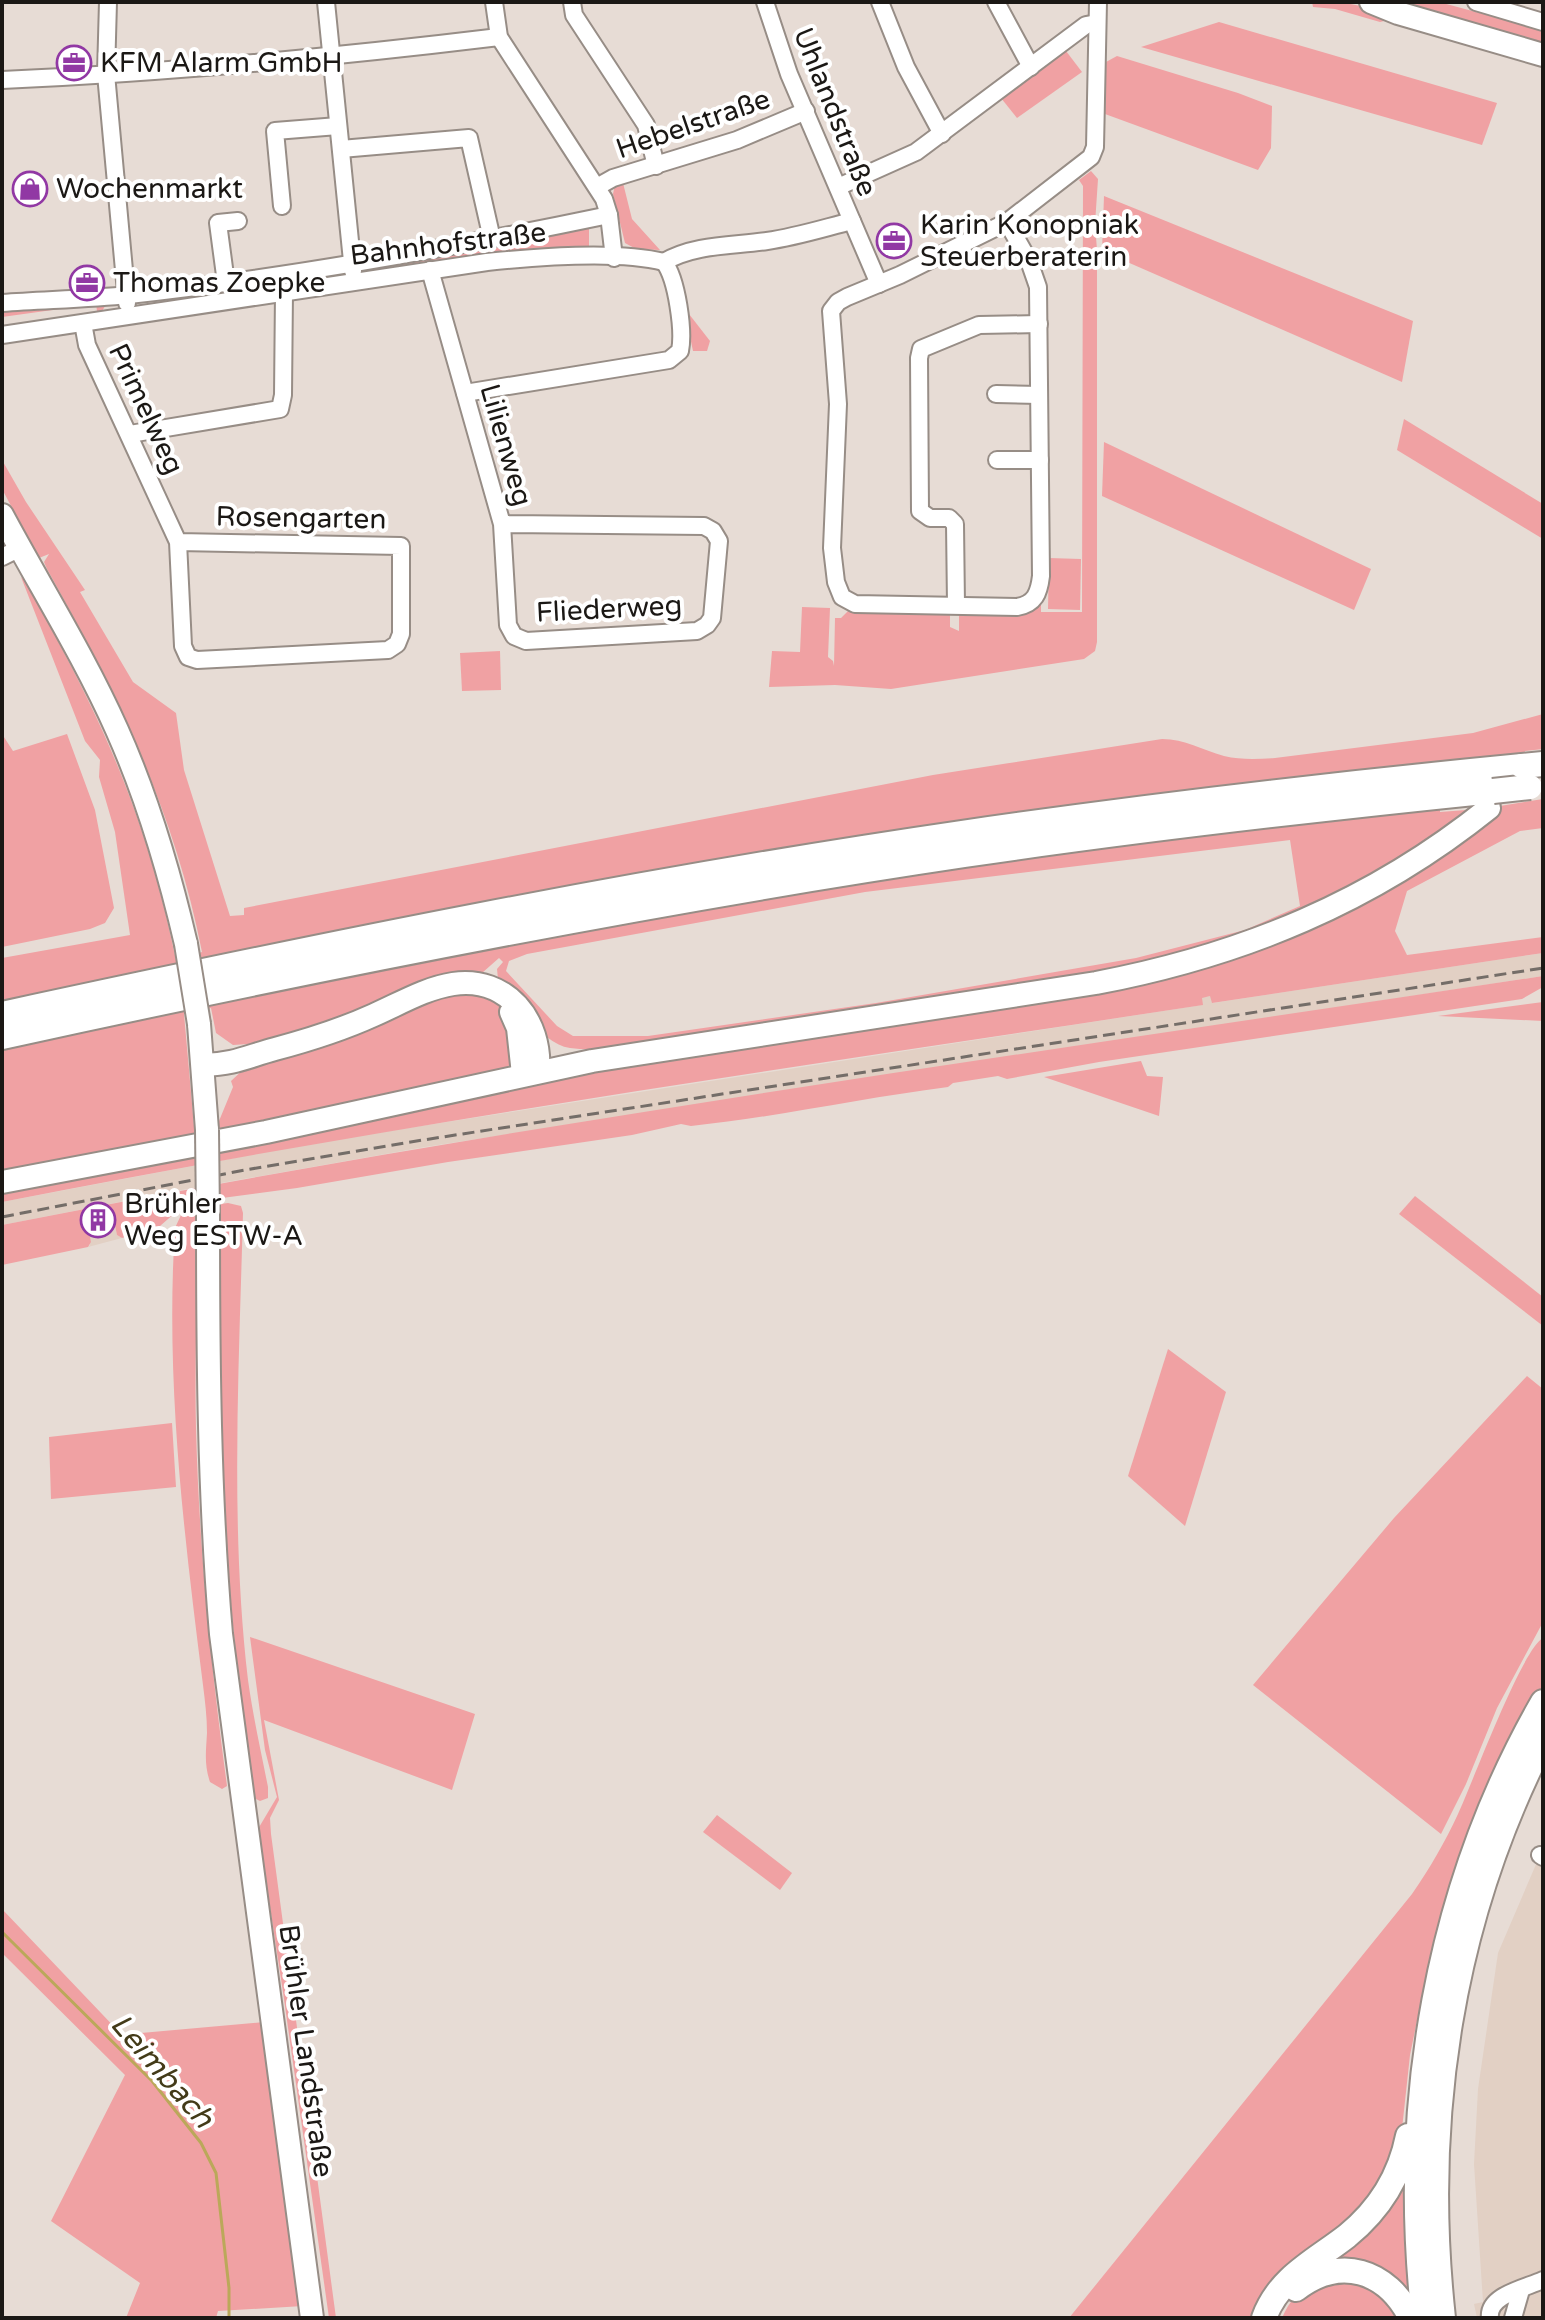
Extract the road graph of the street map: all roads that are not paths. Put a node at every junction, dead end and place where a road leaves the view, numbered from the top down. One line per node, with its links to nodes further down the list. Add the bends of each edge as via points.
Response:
1 (108, 2): 18 (street)
2 (326, 2): 16 (street)
3 (494, 2): 14 (street)
4 (572, 2): 24 (street, via 574,15 646,125)
5 (765, 2): 20 (street, Uhlandstraße)
6 (880, 2): 22 (street, via 906,67)
7 (996, 2): 17 (street)
8 (1098, 2): 13 (street)
9 (1371, 2): 11 (main road)
10 (1476, 2): 12 (street)
11 (1399, 7): 15 (main road)
12 (1543, 22)
13 (1097, 23): 17 (street, via 1086,25); 31 (street, via 1091,157)
14 (499, 37): 16 (street); 25 (street)
15 (1543, 55)
16 (332, 57): 18 (street); 21 (street)
17 (1031, 67): 22 (street)
18 (106, 74): 19 (street); 41 (street)
19 (2, 80)
20 (806, 111): 24 (street, Hebelstraße); 26 (street, Uhlandstraße)
21 (338, 126): 23 (street); 27 (street, via 275,131)
22 (942, 134): 26 (street, via 916,152)
23 (341, 149): 32 (street, via 469,138); 34 (street)
24 (656, 166): 25 (street, Hebelstraße)
25 (597, 187): 28 (street)
26 (838, 187): 30 (street, Uhlandstraße)
27 (282, 206)
28 (609, 215): 32 (street, Bahnhofstraße); 33 (street)
29 (238, 221): 38 (street, via 218,223)
30 (852, 221): 35 (street, via 694,251); 39 (street, Uhlandstraße)
31 (1007, 222): 39 (street); 45 (street, via 1034,274)
32 (492, 239): 34 (street, Bahnhofstraße)
33 (614, 258): 35 (street, Bahnhofstraße); 36 (street, Bahnhofstraße, via 532,257)
34 (351, 262): 37 (street); 38 (street, Bahnhofstraße)
35 (664, 262): 47 (street, via 672,272 683,339 680,351 669,360)
36 (430, 270): 37 (street, Bahnhofstraße); 47 (street, Lilienweg)
37 (355, 280): 40 (street, Bahnhofstraße)
38 (226, 283): 41 (street, Bahnhofstraße)
39 (879, 284): 57 (street, via 838,302 831,311 838,404 832,548 836,582 842,597 855,604)
40 (284, 292): 43 (street, Bahnhofstraße); 50 (street, via 280,409)
41 (127, 295): 42 (street, Bahnhofstraße); 43 (street)
42 (2, 303)
43 (128, 316): 44 (street, Bahnhofstraße)
44 (83, 323): 46 (street, Bahnhofstraße); 50 (street, Primelweg, via 87,345)
45 (1039, 324): 49 (street); 57 (street, via 979,325 921,349 920,511 955,524)
46 (2, 335)
47 (465, 393): 54 (street, Lilienweg)
48 (996, 394): 49 (street)
49 (1039, 395): 52 (street)
50 (130, 434): 55 (street, Primelweg)
51 (997, 460): 52 (street)
52 (1040, 460): 57 (street, via 1041,576 1036,596 1025,606)
53 (2, 515): 56 (main road, Brühler Landstraße)
54 (502, 524): 58 (street, Lilienweg, via 508,625); 58 (street, Fliederweg, via 704,526 719,541 712,618 697,631 526,641)
55 (178, 542): 59 (street, Primelweg, via 183,646); 59 (street, Rosengarten, via 401,546 401,634 388,650)
56 (11, 552): 67 (main road, Brühler Landstraße, bridge, via 76,648 116,726 158,836 186,944)
57 (956, 605)
58 (514, 636)
59 (188, 657)
60 (1535, 776): 61 (highway, bridge); 63 (highway, via 1225,798 959,833 392,932)
61 (1491, 799): 64 (highway, via 1124,833 807,880 397,954); 69 (main road, via 1414,862 1328,911 1178,966)
62 (497, 992): 65 (main road, via 524,1012); 66 (main road, via 451,984 318,1038); 70 (main road, via 518,1028)
63 (2, 1014)
64 (2, 1037)
65 (536, 1038): 69 (main road); 70 (main road)
66 (272, 1050): 67 (main road); 68 (main road)
67 (202, 1057): 68 (main road); 71 (main road, Brühler Landstraße)
68 (242, 1061): 71 (main road, via 226,1079)
69 (592, 1061): 70 (main road)
70 (531, 1073): 72 (main road, via 266,1132)
71 (206, 1124): 78 (main road, Brühler Landstraße, bridge, via 209,1408 221,1634)
72 (2, 1182)
73 (1543, 1702): 75 (highway, via 1492,1807 1457,1906 1431,2017)
74 (1543, 1741): 83 (highway, via 1488,1869 1447,2029 1434,2187)
75 (1419, 2116): 79 (highway, via 1384,2197 1346,2237 1284,2283); 82 (highway, via 1416,2211)
76 (1543, 2280): 77 (street)
77 (1521, 2290): 84 (street, via 1494,2301); 85 (street)
78 (312, 2318)
79 (1264, 2318)
80 (1277, 2318): 81 (highway, via 1297,2288 1321,2274 1346,2270 1384,2283)
81 (1411, 2318)
82 (1424, 2318)
83 (1443, 2318)
84 (1490, 2318)
85 (1513, 2318)

